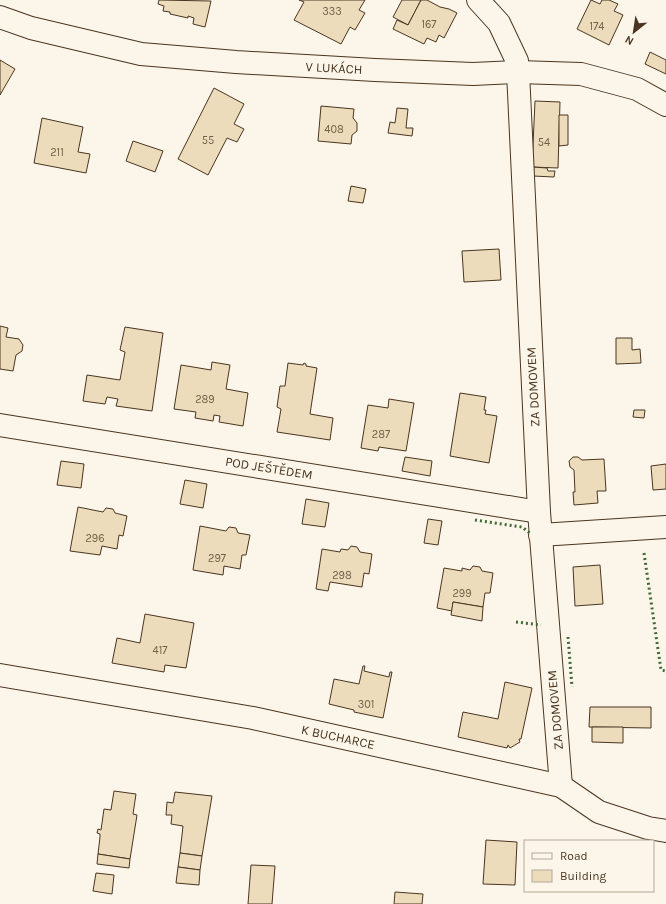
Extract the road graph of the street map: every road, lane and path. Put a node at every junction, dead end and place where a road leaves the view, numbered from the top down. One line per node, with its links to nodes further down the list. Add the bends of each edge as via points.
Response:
1 (478, 0): 3 (street, ZA DOMOVEM, via 499,23 517,61)
2 (0, 17): 3 (street, V LUKÁCH, via 32,28 140,54 375,70 473,74)
3 (518, 72): 4 (street, V LUKÁCH, via 581,74 637,89); 6 (street, ZA DOMOVEM)
4 (666, 105)
5 (0, 425): 6 (street, POD JEŠTĚDEM)
6 (539, 512): 8 (street, ZA DOMOVEM)
7 (666, 527): 8 (street)
8 (540, 535): 10 (street, ZA DOMOVEM)
9 (0, 675): 10 (street, K BUCHARCE, via 253,718)
10 (561, 786): 11 (street, K BUCHARCE, via 599,812 648,828)
11 (666, 831)

